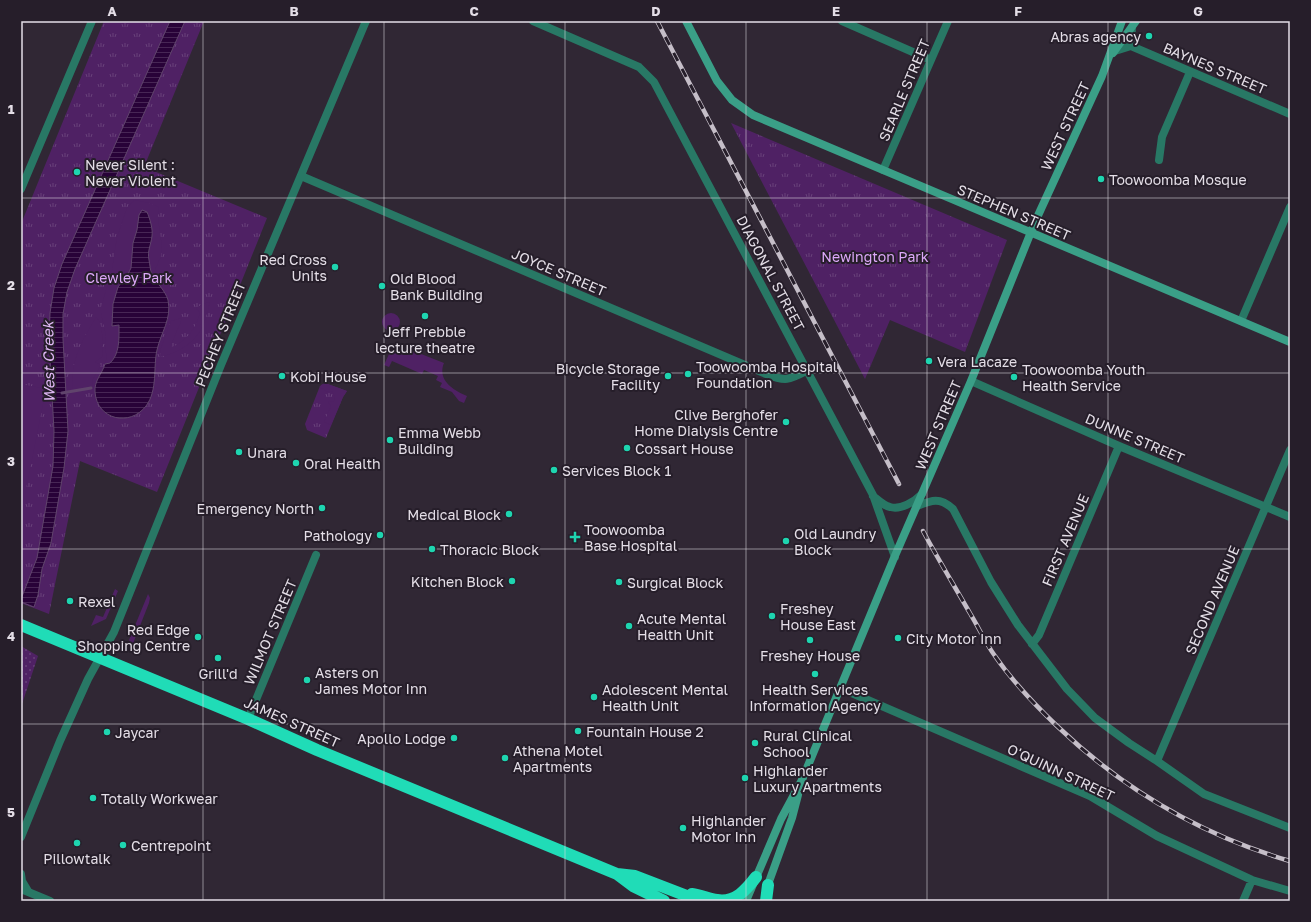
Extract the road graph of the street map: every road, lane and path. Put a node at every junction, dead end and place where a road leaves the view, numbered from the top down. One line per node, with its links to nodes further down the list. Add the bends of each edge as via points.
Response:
1 (92, 21): 18 (street)
2 (366, 21): 17 (street, PECHEY STREET)
3 (533, 21): 23 (street, DIAGONAL STREET, via 639,67 651,78 661,92)
4 (686, 21): 16 (main road, STEPHEN STREET, via 717,81 732,100 753,115)
5 (842, 21): 12 (street)
6 (948, 21): 12 (street, SEARLE STREET)
7 (1122, 24): 11 (main road)
8 (1134, 24): 9 (street); 10 (main road)
9 (1131, 46): 10 (street); 13 (street, BAYNES STREET)
10 (1115, 51): 11 (main road)
11 (1109, 58): 20 (main road, WEST STREET)
12 (931, 60): 16 (street, SEARLE STREET)
13 (1190, 72): 14 (street, BAYNES STREET); 15 (street, via 1162,137)
14 (1290, 114)
15 (1158, 160)
16 (883, 170): 20 (main road, STEPHEN STREET)
17 (301, 176): 23 (street, JOYCE STREET, via 766,374 784,380); 36 (street, PECHEY STREET, via 221,365 114,632)
18 (21, 189)
19 (1290, 207): 21 (street)
20 (1031, 233): 21 (main road, STEPHEN STREET); 24 (main road, WEST STREET)
21 (1240, 321): 22 (main road, STEPHEN STREET)
22 (1290, 342)
23 (808, 370): 28 (street, DIAGONAL STREET)
24 (971, 381): 25 (street, DUNNE STREET); 27 (main road, WEST STREET)
25 (1119, 446): 30 (street, DUNNE STREET); 35 (street, FIRST AVENUE, via 1039,635)
26 (1290, 450): 30 (street, SECOND AVENUE)
27 (922, 494): 28 (street, DIAGONAL STREET, via 915,501 902,507 889,507); 29 (main road, WEST STREET)
28 (873, 496): 33 (street, DIAGONAL STREET)
29 (917, 506): 33 (main road, WEST STREET); 35 (street, via 934,501 948,504 991,582)
30 (1266, 507): 31 (street, DUNNE STREET); 39 (street, SECOND AVENUE)
31 (1290, 517)
32 (316, 555): 38 (street, WILMOT STREET)
33 (895, 557): 37 (main road, WEST STREET)
34 (21, 625): 36 (highway, JAMES STREET)
35 (1032, 644): 39 (street, via 1067,689 1095,718)
36 (100, 657): 38 (highway, JAMES STREET); 42 (street, PECHEY STREET, via 60,742)
37 (840, 688): 40 (main road, WEST STREET); 46 (street, O'QUINN STREET, via 1090,796 1157,836)
38 (248, 719): 44 (highway, JAMES STREET)
39 (1158, 761): 41 (street, via 1204,794)
40 (802, 780): 45 (main road, WEST STREET); 47 (main road, WEST STREET, via 792,818)
41 (1290, 828)
42 (21, 837)
43 (21, 874): 48 (street)
44 (617, 874): 50 (highway, JAMES STREET, via 635,876); 52 (highway, JAMES STREET, via 633,886)
45 (756, 877): 50 (highway, via 740,895 726,900); 54 (main road, WEST STREET)
46 (1252, 880): 49 (street, O'QUINN STREET); 57 (street)
47 (768, 885): 55 (main road, WEST STREET); 56 (highway)
48 (24, 890): 51 (street)
49 (1290, 891)
50 (679, 892): 53 (highway, JAMES STREET)
51 (50, 901)
52 (664, 901)
53 (700, 901)
54 (746, 901)
55 (761, 901)
56 (766, 901)
57 (1243, 901)

